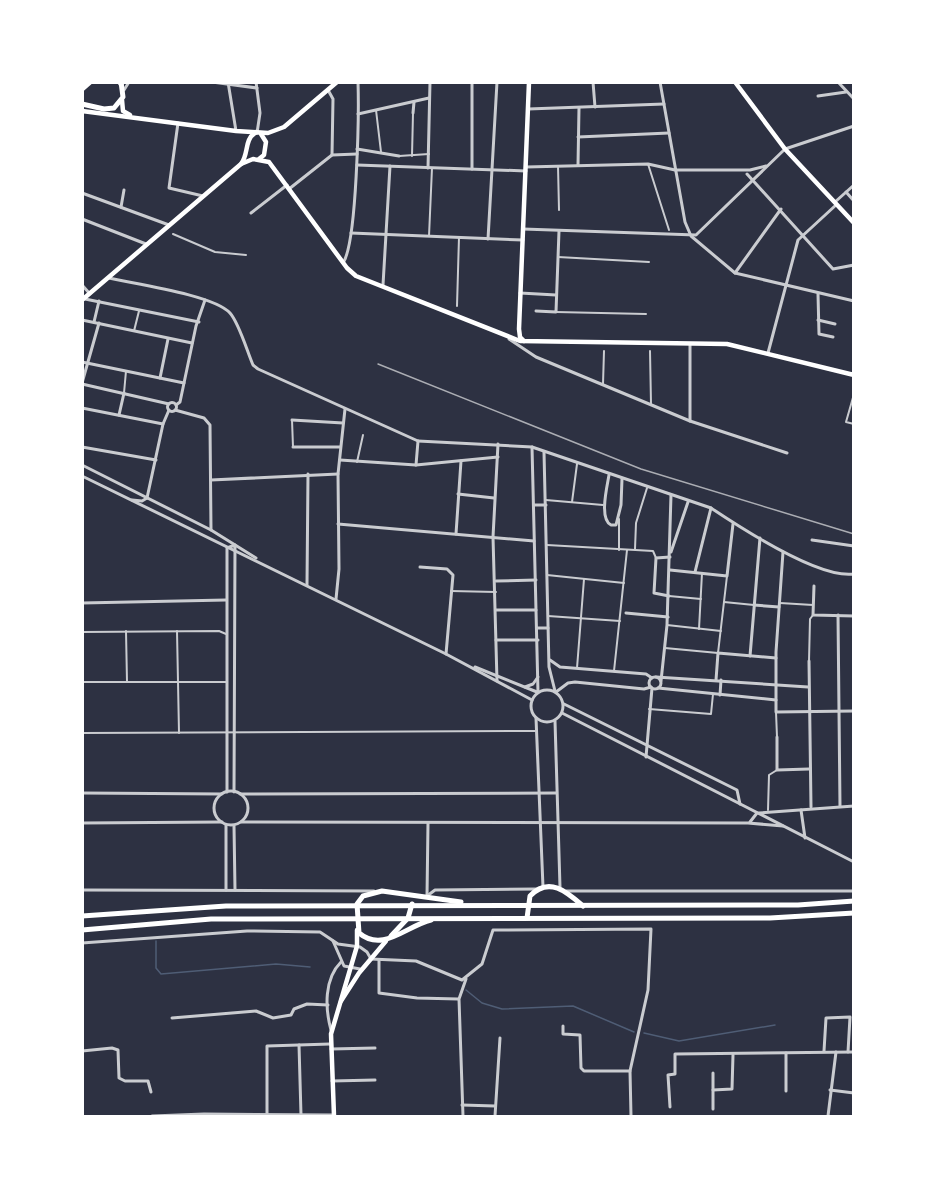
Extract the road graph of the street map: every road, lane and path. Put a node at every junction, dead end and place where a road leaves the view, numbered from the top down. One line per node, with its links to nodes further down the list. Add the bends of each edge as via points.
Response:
1 (90, 82): 18 (main road)
2 (129, 82): 16 (street)
3 (212, 82): 15 (street)
4 (256, 82): 17 (street)
5 (337, 82): 19 (main road)
6 (358, 82): 34 (street)
7 (430, 82): 22 (street)
8 (472, 82): 60 (street)
9 (497, 82): 62 (street)
10 (528, 82): 30 (main road)
11 (593, 82): 28 (street)
12 (660, 82): 27 (street)
13 (735, 82): 43 (main road)
14 (838, 82): 20 (street)
15 (228, 84): 17 (street); 38 (street)
16 (122, 85): 24 (main road)
17 (257, 88): 39 (street)
18 (82, 89)
19 (328, 90): 39 (main road, via 282,128); 48 (street, via 333,99)
20 (846, 92): 21 (street); 23 (street)
21 (818, 96)
22 (429, 98): 25 (street); 47 (street)
23 (854, 99)
24 (122, 100): 26 (main road, via 107,110); 35 (main road, via 125,113)
25 (414, 102): 31 (street); 33 (street)
26 (82, 104)
27 (664, 104): 28 (street); 40 (street)
28 (595, 107): 29 (street)
29 (579, 108): 30 (street); 41 (street)
30 (528, 109): 61 (main road)
31 (376, 110): 34 (street); 46 (street)
32 (83, 113): 35 (main road)
33 (413, 113): 50 (street)
34 (358, 114): 45 (street)
35 (136, 117): 36 (main road)
36 (178, 123): 38 (main road); 73 (street, via 170,188)
37 (854, 126): 43 (street)
38 (236, 131): 39 (main road); 42 (main road)
39 (257, 133): 42 (main road); 51 (main road, via 266,142 264,155)
40 (669, 133): 41 (street); 63 (street)
41 (578, 137): 55 (street)
42 (249, 139): 44 (main road)
43 (785, 149): 56 (street); 75 (main road)
44 (247, 151): 51 (main road); 52 (main road)
45 (357, 152): 46 (street); 48 (street); 54 (street)
46 (381, 153): 49 (street)
47 (429, 154): 50 (street); 59 (street)
48 (333, 155): 68 (street)
49 (399, 156): 50 (street)
50 (412, 156)
51 (257, 159): 52 (main road); 68 (main road, via 269,162)
52 (241, 164): 73 (main road)
53 (648, 164): 55 (street); 63 (street); 84 (street)
54 (356, 165): 57 (street); 86 (street)
55 (578, 165): 58 (street)
56 (768, 165): 64 (street); 66 (street)
57 (390, 166): 59 (street); 88 (street)
58 (558, 166): 61 (street); 78 (street)
59 (430, 168): 60 (street); 90 (street)
60 (472, 169): 62 (street)
61 (526, 169): 62 (street); 83 (main road)
62 (493, 170): 93 (street)
63 (675, 170): 64 (street); 91 (street)
64 (743, 170): 65 (street)
65 (747, 174): 66 (street); 69 (street)
66 (754, 179): 69 (street); 77 (street)
67 (854, 185): 71 (street)
68 (288, 187): 79 (street); 99 (main road)
69 (747, 187): 91 (street, via 699,233)
70 (124, 190): 76 (street)
71 (846, 192): 74 (street); 75 (street)
72 (82, 193): 76 (street)
73 (204, 196): 82 (main road)
74 (854, 201)
75 (836, 203): 81 (main road); 89 (street)
76 (121, 207): 82 (street)
77 (781, 209): 89 (street); 101 (street)
78 (559, 210)
79 (251, 213)
80 (82, 219): 95 (street)
81 (854, 223)
82 (170, 226): 95 (main road)
83 (523, 229): 85 (street); 94 (main road)
84 (669, 230)
85 (559, 231): 91 (street); 97 (street)
86 (351, 233): 88 (street); 99 (street)
87 (173, 234): 96 (street, via 215,252)
88 (386, 235): 90 (street); 104 (street)
89 (803, 235): 100 (street, via 833,269); 105 (street, via 793,250)
90 (429, 236): 92 (street)
91 (691, 236): 101 (street)
92 (459, 237): 93 (street); 114 (street)
93 (488, 238): 94 (street)
94 (523, 240): 106 (main road)
95 (148, 245): 102 (main road)
96 (246, 255)
97 (558, 257): 98 (street); 109 (street)
98 (649, 262)
99 (343, 263): 104 (main road, via 359,278)
100 (854, 265)
101 (735, 273): 105 (street)
102 (109, 278): 108 (main road); 111 (street)
103 (82, 285): 108 (street)
104 (383, 285): 126 (main road)
105 (785, 285): 107 (street); 135 (street)
106 (520, 293): 109 (street); 123 (main road)
107 (818, 293): 113 (street); 120 (street)
108 (90, 294): 110 (main road)
109 (556, 295): 117 (street)
110 (84, 300): 112 (street)
111 (205, 300): 121 (street); 150 (street, via 230,314 258,369)
112 (99, 302): 115 (street); 122 (street)
113 (854, 302)
114 (457, 306)
115 (139, 310): 121 (street); 125 (street)
116 (536, 311): 117 (street)
117 (556, 312): 118 (street)
118 (646, 314)
119 (82, 320): 122 (street)
120 (818, 320): 124 (street); 127 (street, via 819,334)
121 (199, 322): 130 (street)
122 (97, 323): 125 (street); 137 (street)
123 (519, 324): 126 (main road, via 515,334); 129 (main road, via 520,337)
124 (836, 324)
125 (134, 331): 128 (street)
126 (506, 336): 129 (main road); 132 (street)
127 (833, 337)
128 (168, 339): 130 (street); 140 (street)
129 (526, 341): 131 (main road); 132 (street)
130 (192, 343): 142 (street)
131 (690, 343): 135 (main road, via 731,345); 155 (street)
132 (519, 346): 143 (street, via 536,357)
133 (604, 351): 143 (street)
134 (650, 351): 147 (street)
135 (768, 353): 139 (main road)
136 (82, 362): 137 (street)
137 (88, 363): 138 (street); 141 (street)
138 (126, 371): 140 (street); 144 (street)
139 (853, 374)
140 (160, 378): 142 (street)
141 (82, 383): 144 (street)
142 (184, 383): 148 (street)
143 (603, 384): 147 (street)
144 (124, 393): 146 (street); 153 (street)
145 (854, 394): 158 (street, via 846,422)
146 (169, 404): 148 (street); 151 (street)
147 (651, 404): 155 (street)
148 (176, 405): 152 (street)
149 (82, 408): 153 (street)
150 (345, 409): 156 (street); 160 (street)
151 (169, 410): 152 (street); 157 (street)
152 (175, 410): 180 (street, via 208,421)
153 (119, 415): 157 (street)
154 (292, 420): 156 (street); 163 (street)
155 (690, 421): 167 (street)
156 (343, 423): 164 (street)
157 (163, 424): 169 (street)
158 (854, 424)
159 (363, 435): 172 (street)
160 (418, 441): 161 (street); 175 (street)
161 (498, 444): 165 (street); 168 (street)
162 (82, 447): 169 (street)
163 (293, 447): 164 (street)
164 (340, 447): 170 (street)
165 (532, 447): 166 (street); 191 (street)
166 (544, 452): 173 (street); 189 (street)
167 (787, 453)
168 (498, 457): 171 (street); 186 (street)
169 (156, 460): 185 (street)
170 (340, 460): 172 (street); 177 (street)
171 (461, 461): 175 (street); 184 (street)
172 (357, 462): 175 (street)
173 (578, 463): 178 (street); 190 (street)
174 (82, 465): 185 (street)
175 (416, 465)
176 (308, 474): 177 (street); 180 (street); 226 (street)
177 (338, 474): 196 (street)
178 (609, 475): 181 (street); 192 (street)
179 (82, 476): 187 (street)
180 (210, 480): 197 (street)
181 (622, 480): 182 (street); 194 (street)
182 (647, 488): 183 (street); 207 (street, via 636,523)
183 (671, 495): 188 (street); 212 (street)
184 (458, 496): 186 (street); 198 (street)
185 (147, 498): 187 (street); 197 (street)
186 (494, 498): 199 (street)
187 (128, 499): 206 (street)
188 (688, 501): 193 (street); 212 (street)
189 (545, 502): 190 (street); 191 (street); 204 (street)
190 (572, 502): 192 (street)
191 (534, 505): 202 (street)
192 (603, 505): 194 (street, via 606,521 616,525)
193 (711, 508): 195 (street); 217 (street)
194 (619, 519): 208 (street)
195 (733, 523): 200 (street); 221 (street)
196 (338, 524): 198 (street); 231 (street)
197 (211, 530): 203 (street)
198 (456, 534): 199 (street)
199 (493, 537): 202 (street); 224 (street)
200 (760, 537): 211 (street); 236 (street)
201 (812, 540): 205 (street)
202 (534, 541): 223 (street)
203 (235, 545): 206 (street); 210 (street); 214 (street)
204 (546, 545): 208 (street); 220 (street)
205 (854, 546)
206 (227, 548): 210 (street); 233 (street)
207 (635, 549): 209 (street); 213 (street, via 653,551)
208 (619, 550): 209 (street)
209 (627, 550): 225 (street)
210 (236, 551): 214 (street); 307 (street)
211 (783, 551): 219 (street, via 833,574); 237 (street)
212 (670, 557): 213 (street); 216 (street)
213 (656, 558): 230 (street, via 654,593)
214 (266, 564): 226 (street)
215 (420, 567): 228 (street, via 451,571)
216 (670, 570): 217 (street); 230 (street)
217 (695, 572): 218 (street)
218 (702, 573): 221 (street); 232 (street)
219 (854, 574)
220 (547, 575): 222 (street); 245 (street)
221 (727, 576): 234 (street)
222 (584, 579): 225 (street); 248 (street)
223 (536, 580): 224 (street); 240 (street)
224 (495, 581): 229 (street)
225 (624, 583): 241 (street)
226 (307, 585): 231 (street)
227 (814, 586): 238 (street)
228 (451, 591): 229 (street); 263 (street)
229 (496, 592): 239 (street)
230 (669, 596): 232 (street); 247 (street)
231 (336, 599): 263 (street)
232 (701, 599): 253 (street)
233 (226, 600): 235 (street); 258 (street)
234 (724, 602): 236 (street); 254 (street)
235 (82, 603)
236 (754, 604): 237 (street); 264 (street)
237 (779, 605): 238 (street); 265 (street)
238 (813, 605): 243 (street)
239 (496, 610): 240 (street); 259 (street)
240 (537, 610): 251 (street)
241 (621, 612): 242 (street); 249 (street)
242 (626, 613): 247 (street)
243 (813, 615): 244 (street); 267 (street)
244 (838, 615): 246 (street); 299 (street)
245 (548, 616): 248 (street); 252 (street)
246 (854, 616)
247 (668, 617): 250 (street)
248 (581, 618): 249 (street); 269 (street)
249 (620, 621): 270 (street)
250 (667, 625): 253 (street); 261 (street)
251 (537, 628): 252 (street); 260 (street)
252 (549, 628): 266 (street)
253 (699, 628): 254 (street)
254 (721, 630): 262 (street)
255 (126, 631): 256 (street); 257 (street); 280 (street)
256 (177, 631): 258 (street); 281 (street)
257 (82, 632)
258 (226, 634): 282 (street)
259 (496, 640): 260 (street); 271 (street)
260 (538, 640): 272 (street)
261 (665, 648): 262 (street); 273 (street)
262 (718, 653): 264 (street); 275 (street)
263 (446, 654): 268 (street)
264 (750, 656): 265 (street)
265 (776, 658): 283 (street)
266 (549, 659): 269 (street, via 560,667); 289 (street)
267 (809, 661): 286 (street)
268 (463, 662): 271 (street); 277 (street)
269 (577, 668): 270 (street)
270 (615, 671): 274 (street)
271 (498, 676): 277 (street); 284 (street)
272 (539, 676): 284 (street); 288 (street)
273 (663, 676): 274 (street); 275 (street); 278 (street)
274 (654, 678): 278 (street); 285 (street)
275 (716, 680): 276 (street)
276 (721, 680): 283 (street); 291 (street)
277 (497, 681): 292 (street)
278 (661, 681): 287 (street)
279 (82, 682): 280 (street)
280 (127, 682): 281 (street)
281 (177, 682): 282 (street); 305 (street)
282 (226, 682): 306 (street)
283 (776, 685): 286 (street); 293 (street)
284 (525, 687): 288 (street)
285 (651, 687): 287 (street); 289 (street, via 575,682); 295 (street)
286 (808, 687): 298 (street)
287 (658, 688): 290 (street)
288 (538, 692): 289 (street); 292 (street)
289 (556, 692): 294 (street)
290 (713, 694): 291 (street); 295 (street, via 711,714)
291 (720, 694): 293 (street)
292 (532, 700): 301 (street)
293 (776, 700): 297 (street)
294 (564, 704): 300 (street); 309 (street)
295 (649, 709): 309 (street)
296 (854, 711): 299 (street)
297 (776, 712): 298 (street); 308 (street)
298 (808, 712): 299 (street); 311 (street)
299 (839, 712): 321 (street)
300 (562, 713): 302 (street); 310 (street)
301 (536, 718): 302 (street); 303 (street)
302 (555, 721): 317 (street)
303 (537, 731): 307 (street); 316 (street)
304 (82, 733): 305 (street)
305 (179, 733): 306 (street)
306 (226, 733): 307 (street); 313 (street)
307 (234, 733): 314 (street)
308 (777, 737): 312 (street)
309 (647, 746): 310 (street); 320 (street, via 737,790)
310 (646, 757): 320 (street)
311 (809, 769): 312 (street); 323 (street)
312 (777, 770): 324 (street, via 769,775)
313 (227, 792): 314 (street); 318 (street)
314 (234, 792): 319 (street)
315 (82, 793): 318 (street)
316 (540, 793): 317 (street); 319 (street); 332 (street)
317 (556, 793): 333 (street)
318 (222, 794): 327 (street, via 214,806 216,817)
319 (240, 794): 328 (street, via 248,806)
320 (740, 804): 326 (street)
321 (840, 806): 322 (street); 323 (street)
322 (854, 806)
323 (810, 807): 325 (street)
324 (768, 810): 325 (street); 326 (street)
325 (801, 810): 337 (street)
326 (757, 813): 331 (street); 336 (street)
327 (222, 822): 329 (street); 334 (street)
328 (241, 822): 330 (street); 335 (street)
329 (82, 823)
330 (428, 823): 332 (street); 348 (street)
331 (748, 823): 333 (street); 336 (street)
332 (541, 824): 333 (street); 340 (street)
333 (557, 824): 339 (street)
334 (226, 825): 335 (street); 342 (street)
335 (234, 825): 343 (street)
336 (783, 826): 337 (street)
337 (805, 838): 338 (street)
338 (854, 862)
339 (560, 887): 340 (main road); 345 (main road)
340 (541, 888): 348 (street, via 435,890); 353 (main road, via 530,896)
341 (82, 890): 342 (street)
342 (226, 890): 343 (street)
343 (235, 890): 344 (street)
344 (382, 891): 347 (main road, via 401,891); 350 (main road, via 363,896)
345 (566, 891): 346 (street); 354 (main road)
346 (854, 891)
347 (411, 896): 348 (main road); 352 (main road)
348 (426, 896): 351 (main road)
349 (854, 901): 354 (main road)
350 (357, 904): 352 (main road); 356 (main road, via 226,906); 357 (main road)
351 (486, 904): 352 (main road); 353 (main road)
352 (412, 905): 358 (main road)
353 (527, 905): 354 (main road); 360 (main road)
354 (583, 906)
355 (854, 913): 360 (main road, via 770,918)
356 (82, 916)
357 (357, 918): 358 (main road); 361 (main road); 362 (main road, via 211,919)
358 (408, 918): 359 (main road); 364 (main road)
359 (438, 918): 360 (main road); 364 (main road, via 408,927)
360 (527, 918)
361 (357, 928): 364 (main road, via 369,940); 367 (main road)
362 (82, 930)
363 (332, 940): 365 (street, via 320,932 247,931); 366 (street); 368 (street)
364 (386, 941): 369 (main road)
365 (82, 943)
366 (349, 946): 367 (street); 368 (street)
367 (357, 946): 369 (street); 372 (main road)
368 (340, 959): 372 (street); 375 (street, via 331,973)
369 (371, 959): 370 (street); 371 (main road)
370 (379, 960): 373 (street, via 416,961 452,978); 374 (street, via 380,993)
371 (363, 968): 372 (street); 376 (main road)
372 (350, 969): 376 (main road)
373 (466, 979): 374 (street); 391 (street, via 482,964 493,930 651,929 648,990)
374 (459, 999): 400 (street)
375 (328, 1005): 377 (street, via 307,1004 294,1009 291,1015 273,1018 256,1011); 379 (street)
376 (338, 1006): 379 (main road)
377 (172, 1018)
378 (563, 1026): 391 (street, via 563,1034 580,1035 584,1071)
379 (331, 1032): 382 (main road)
380 (500, 1038): 401 (street)
381 (299, 1045): 382 (street); 405 (street, via 267,1046); 406 (street)
382 (331, 1047): 383 (street); 394 (main road)
383 (375, 1048)
384 (82, 1051): 398 (street, via 118,1050 119,1078 151,1082)
385 (824, 1052): 386 (street); 387 (street, via 826,1018 850,1017); 389 (street)
386 (836, 1052): 387 (street); 396 (street)
387 (848, 1052): 388 (street)
388 (854, 1052)
389 (786, 1053): 390 (street); 397 (street)
390 (733, 1055): 395 (street, via 732,1089); 402 (street, via 675,1054 675,1074 668,1075)
391 (630, 1071): 410 (street)
392 (713, 1073): 395 (street)
393 (375, 1080): 394 (street)
394 (332, 1081): 407 (main road)
395 (714, 1090): 403 (street)
396 (830, 1090): 399 (street); 411 (street)
397 (786, 1091)
398 (152, 1092)
399 (854, 1093)
400 (462, 1105): 401 (street); 408 (street)
401 (495, 1106): 409 (street)
402 (670, 1107)
403 (713, 1109)
404 (152, 1116): 405 (street)
405 (267, 1116): 406 (street)
406 (301, 1116): 407 (street)
407 (334, 1116)
408 (463, 1116)
409 (495, 1116)
410 (631, 1116)
411 (828, 1116)

